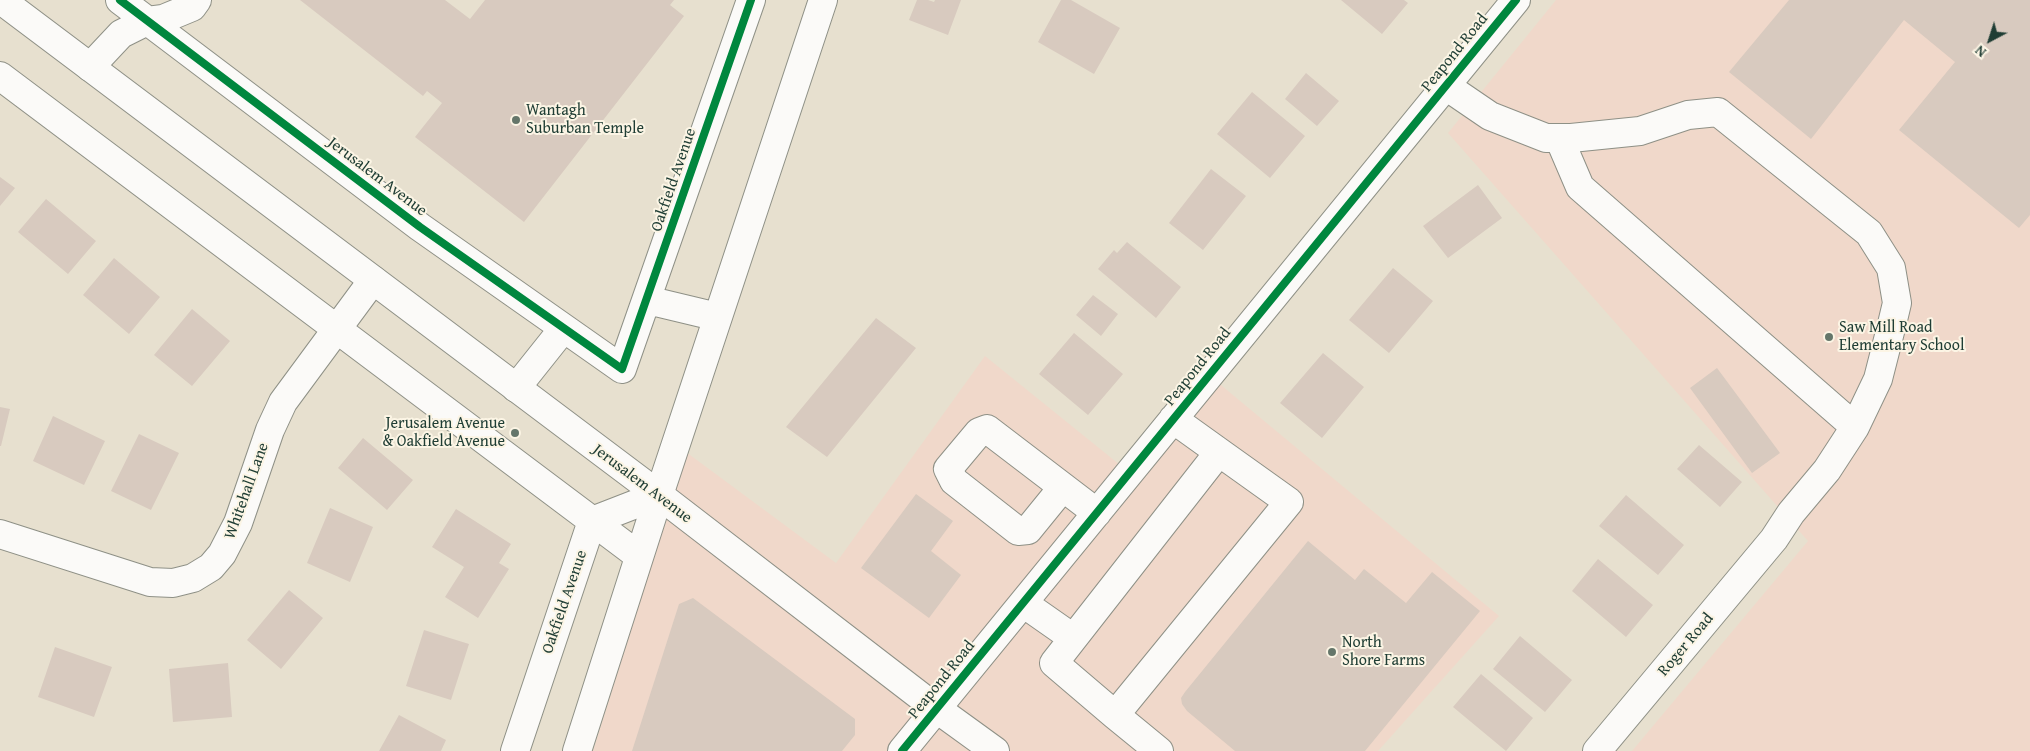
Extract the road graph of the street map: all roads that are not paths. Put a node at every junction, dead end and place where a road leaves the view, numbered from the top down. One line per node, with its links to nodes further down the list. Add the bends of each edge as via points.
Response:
1 (2, 0): 8 (street, Jerusalem Avenue)
2 (120, 0): 7 (street, Jerusalem Avenue)
3 (197, 0): 7 (street, via 192,7 162,19)
4 (751, 0): 13 (street, Oakfield Avenue)
5 (823, 0): 14 (street)
6 (1516, 0): 10 (street, Peapond Road)
7 (147, 21): 8 (street, via 121,34); 15 (street, Jerusalem Avenue, via 420,227)
8 (90, 67): 12 (street, Jerusalem Avenue)
9 (0, 76): 16 (street)
10 (1446, 86): 11 (street, via 1490,116 1546,138); 19 (street, Peapond Road)
11 (1560, 138): 20 (street, via 1580,187); 20 (street, Roger Road, via 1640,131 1688,115 1718,112 1869,233 1891,268 1896,303 1878,379)
12 (373, 280): 16 (street, Whitehall Lane); 18 (street, Jerusalem Avenue)
13 (647, 300): 14 (street); 17 (street, Oakfield Avenue)
14 (718, 317): 23 (street)
15 (564, 328): 17 (street, Jerusalem Avenue); 18 (street)
16 (336, 329): 25 (street); 26 (street, Whitehall Lane, via 283,402 238,523 222,554 193,578 173,583 150,582)
17 (622, 370)
18 (516, 388): 23 (street, Jerusalem Avenue)
19 (1173, 419): 21 (street); 24 (street, Peapond Road)
20 (1855, 427): 37 (street, Roger Road, via 1827,470 1774,539)
21 (1219, 452): 29 (street); 31 (street, via 1289,502)
22 (1063, 487): 24 (street)
23 (659, 496): 25 (street); 27 (street); 30 (street, Jerusalem Avenue)
24 (1097, 513): 28 (street, Peapond Road)
25 (592, 521): 27 (street); 32 (street, Oakfield Avenue)
26 (0, 534)
27 (639, 556): 33 (street)
28 (1023, 603): 29 (street); 30 (street, Peapond Road)
29 (1073, 638): 31 (street, via 1054,663)
30 (937, 709): 34 (street, Peapond Road); 35 (street, Jerusalem Avenue)
31 (1115, 715): 36 (street)
32 (515, 751)
33 (577, 751)
34 (902, 751)
35 (995, 751)
36 (1159, 751)
37 (1597, 751)

